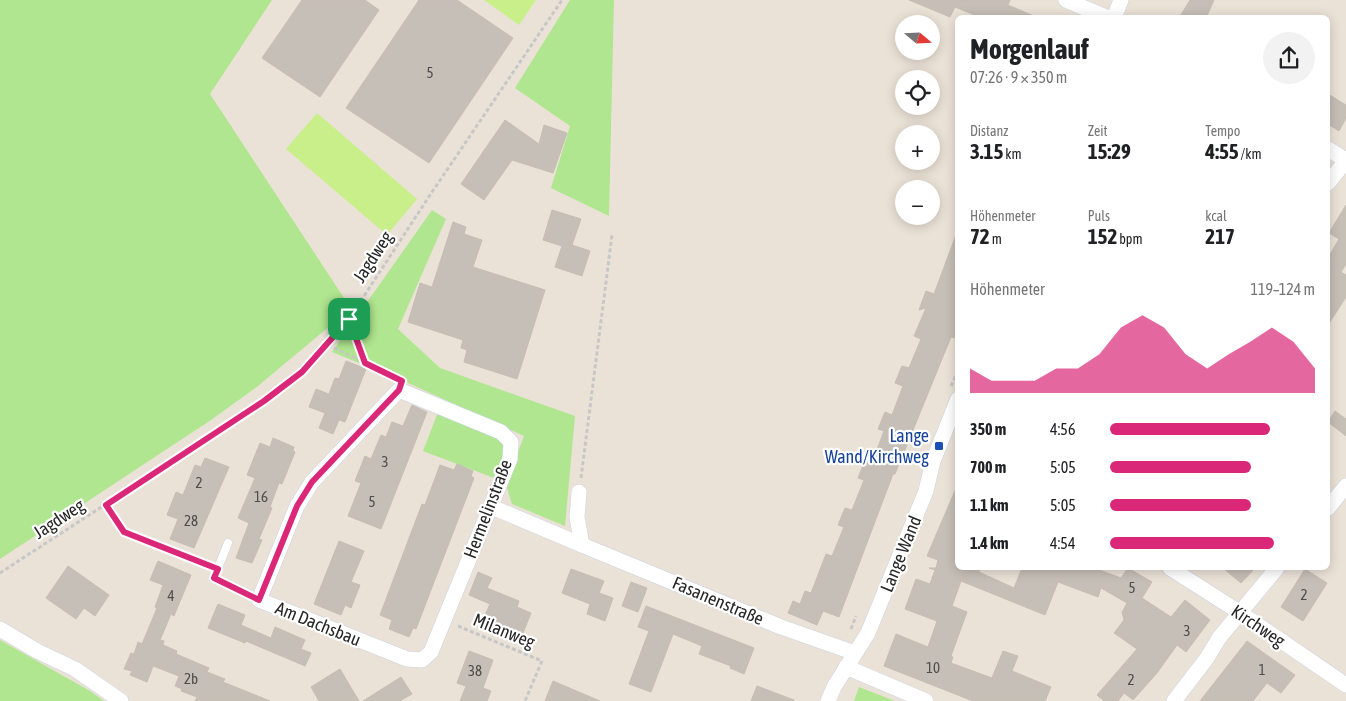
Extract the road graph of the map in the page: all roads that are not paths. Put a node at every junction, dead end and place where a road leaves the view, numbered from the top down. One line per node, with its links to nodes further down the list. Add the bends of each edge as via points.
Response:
1 (1066, 0): 3 (street)
2 (1121, 0): 4 (street)
3 (1101, 15)
4 (1115, 15)
5 (1330, 150): 6 (street)
6 (1346, 160): 7 (street)
7 (1330, 181)
8 (399, 390): 14 (street, Hermelinstraße, via 501,432 511,442 510,459); 19 (street, Am Dachsbau, via 312,482 297,506)
9 (954, 394): 10 (street, Lange Wand)
10 (952, 428): 22 (street, Lange Wand, via 933,461 926,491 868,633)
11 (1346, 486): 13 (street)
12 (579, 492): 16 (street, via 577,517)
13 (1330, 506)
14 (492, 507): 16 (street, Fasanenstraße); 23 (street, Hermelinstraße, via 431,652)
15 (228, 544): 19 (lane, via 214,578)
16 (582, 545): 22 (street, Fasanenstraße, via 781,627)
17 (1173, 570): 20 (street, Kirchweg)
18 (1275, 570): 20 (street)
19 (259, 600): 23 (street, Am Dachsbau, via 407,659)
20 (1239, 612): 25 (street, Kirchweg); 29 (street)
21 (0, 629): 26 (street, via 75,669)
22 (855, 653): 24 (street, Lange Wand)
23 (422, 660)
24 (846, 667): 27 (street, Lange Wand); 28 (street)
25 (1346, 685)
26 (121, 701)
27 (828, 701)
28 (926, 701)
29 (1174, 701)

